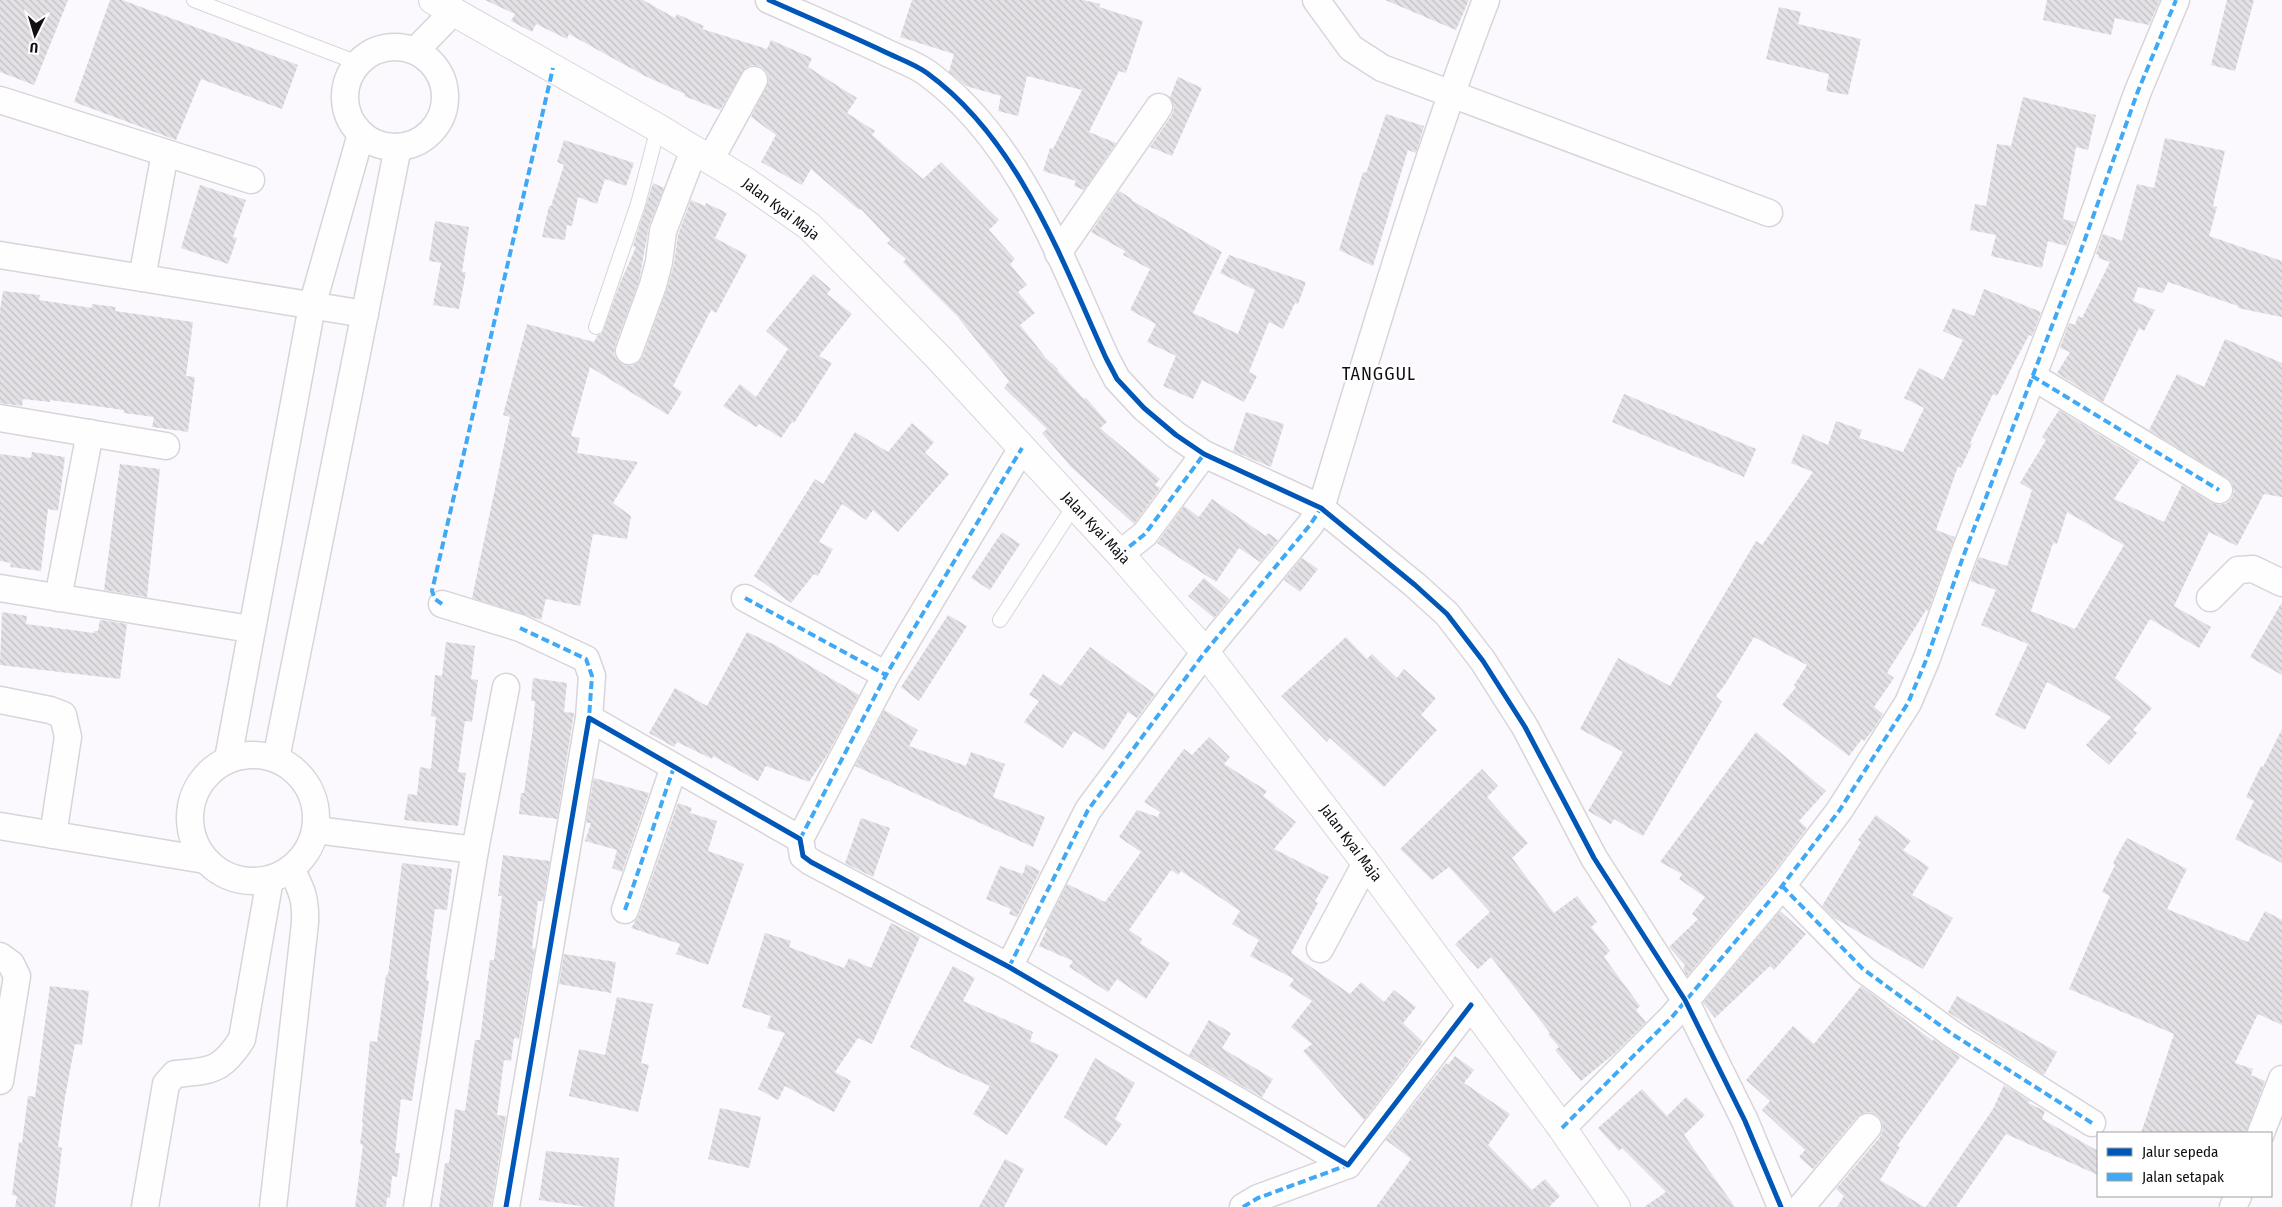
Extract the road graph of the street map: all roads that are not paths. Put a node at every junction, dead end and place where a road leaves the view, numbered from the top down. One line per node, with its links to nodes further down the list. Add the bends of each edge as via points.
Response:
1 (194, 0): 8 (lane)
2 (769, 0): 20 (street, via 926,72 958,100 1015,172 1046,225)
3 (1316, 0): 10 (street, via 1351,48 1382,68)
4 (1486, 0): 10 (street)
5 (2176, 0): 27 (street, via 2138,91)
6 (444, 6): 7 (street); 13 (main road, Jalan Kyai Maja)
7 (415, 51): 8 (street, via 400,47 384,48 370,53); 15 (street, via 437,70 446,96 442,115 432,131 417,142)
8 (358, 63): 14 (street, via 348,80 344,99 349,118)
9 (754, 80): 17 (street)
10 (1450, 92): 19 (street); 35 (street)
11 (0, 100): 16 (street)
12 (1159, 108): 20 (street)
13 (658, 128): 17 (main road, Jalan Kyai Maja); 25 (lane, via 638,204)
14 (362, 134): 15 (street, via 378,144); 23 (street)
15 (398, 147): 24 (street)
16 (165, 153): 18 (street); 22 (street)
17 (702, 155): 26 (street, via 663,231 653,285); 31 (main road, Jalan Kyai Maja, via 809,226)
18 (250, 180)
19 (1769, 214)
20 (1058, 253): 32 (street, via 1117,379 1176,435)
21 (0, 255): 22 (street)
22 (142, 278): 23 (street)
23 (312, 306): 24 (street); 44 (street)
24 (366, 314): 51 (street)
25 (596, 328)
26 (629, 351)
27 (2032, 376): 33 (street); 61 (street, via 1908,703 1839,811)
28 (0, 418): 29 (street)
29 (90, 433): 30 (street); 39 (street)
30 (166, 446)
31 (1022, 448): 34 (main road, Jalan Kyai Maja); 46 (street)
32 (1196, 467): 35 (street); 36 (street, via 1145,534)
33 (2219, 490)
34 (1074, 506): 36 (main road, Jalan Kyai Maja); 43 (lane)
35 (1315, 516): 45 (street); 67 (street, via 1415,585 1447,614 1484,661 1525,727)
36 (1120, 554): 45 (main road, Jalan Kyai Maja)
37 (2282, 582): 41 (street, via 2253,569 2238,570)
38 (0, 588): 39 (street)
39 (58, 598): 44 (street)
40 (745, 598): 46 (street)
41 (2210, 598)
42 (442, 604): 49 (street, via 520,628 586,659 592,676)
43 (1000, 620)
44 (250, 629): 50 (street)
45 (1205, 652): 59 (main road, Jalan Kyai Maja); 65 (street, via 1088,810)
46 (886, 675): 56 (street)
47 (506, 687): 57 (street)
48 (0, 700): 55 (street, via 63,714 68,737)
49 (589, 718): 52 (street); 78 (street)
50 (228, 759): 51 (street, via 252,754); 58 (street, via 207,773 189,804 192,840)
51 (276, 759): 54 (street, via 295,770 309,787 316,808)
52 (674, 767): 56 (street); 62 (street)
53 (0, 826): 55 (street)
54 (316, 830): 57 (street); 60 (street, via 307,852)
55 (53, 835): 58 (street)
56 (800, 839): 65 (street, via 803,856 810,862)
57 (475, 850): 77 (street)
58 (205, 860): 60 (street, via 223,875 246,882)
59 (1366, 863): 63 (street); 66 (main road, Jalan Kyai Maja)
60 (280, 874): 75 (street, via 242,1039 222,1064 206,1072 175,1074 166,1084); 76 (street, via 303,891 306,903)
61 (1782, 886): 67 (street); 70 (street, via 1863,969 1952,1034)
62 (625, 910)
63 (1320, 949)
64 (0, 956): 69 (street, via 11,964 17,976)
65 (1009, 968): 74 (street)
66 (1471, 1005): 72 (main road, Jalan Kyai Maja); 74 (street)
67 (1672, 1016): 72 (street); 81 (street, via 1745,1121)
68 (2282, 1079): 73 (street)
69 (0, 1081)
70 (2092, 1123)
71 (1868, 1127): 82 (street)
72 (1562, 1128): 80 (main road, Jalan Kyai Maja)
73 (2261, 1132)
74 (1348, 1165): 79 (street, via 1258,1198)
75 (145, 1207)
76 (273, 1207)
77 (417, 1207)
78 (506, 1207)
79 (1243, 1207)
80 (1616, 1207)
81 (1780, 1207)
82 (1801, 1207)

